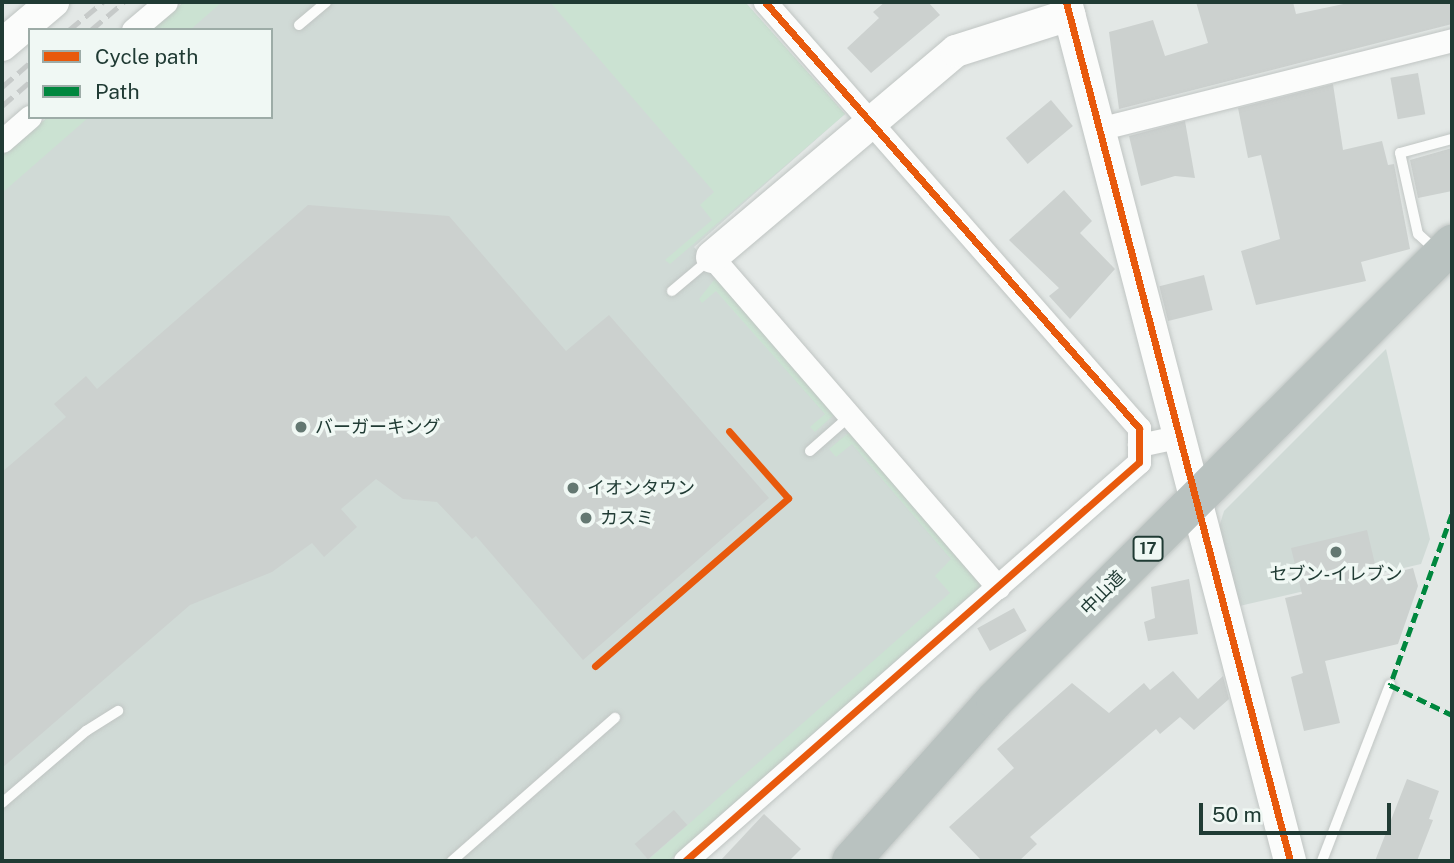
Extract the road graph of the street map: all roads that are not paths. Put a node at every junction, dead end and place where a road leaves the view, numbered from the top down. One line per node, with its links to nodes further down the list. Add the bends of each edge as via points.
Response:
1 (53, 2): 9 (street)
2 (166, 2): 7 (street)
3 (326, 2): 6 (lane)
4 (765, 2): 11 (street)
5 (1068, 8): 11 (street, via 975,40); 12 (street)
6 (299, 25)
7 (135, 28)
8 (1452, 40): 12 (street)
9 (2, 45)
10 (28, 119): 14 (street)
11 (870, 122): 16 (street); 20 (street, via 1139,428)
12 (1098, 129): 19 (street)
13 (1452, 139): 15 (lane, via 1400,153 1418,234)
14 (2, 141)
15 (1447, 249): 22 (highway, 中山道 / 17)
16 (712, 257): 17 (lane); 18 (street)
17 (672, 291)
18 (850, 416): 21 (lane); 23 (street)
19 (1176, 437): 20 (street); 22 (street)
20 (1139, 445): 23 (street, via 1139,461)
21 (810, 451)
22 (1196, 502): 30 (highway, 中山道 / 17, via 995,700); 31 (street)
23 (998, 587): 29 (street)
24 (1390, 685): 32 (lane)
25 (118, 711): 27 (lane, via 86,731)
26 (615, 718): 28 (lane)
27 (2, 803)
28 (452, 861)
29 (685, 861)
30 (851, 861)
31 (1290, 861)
32 (1322, 861)

